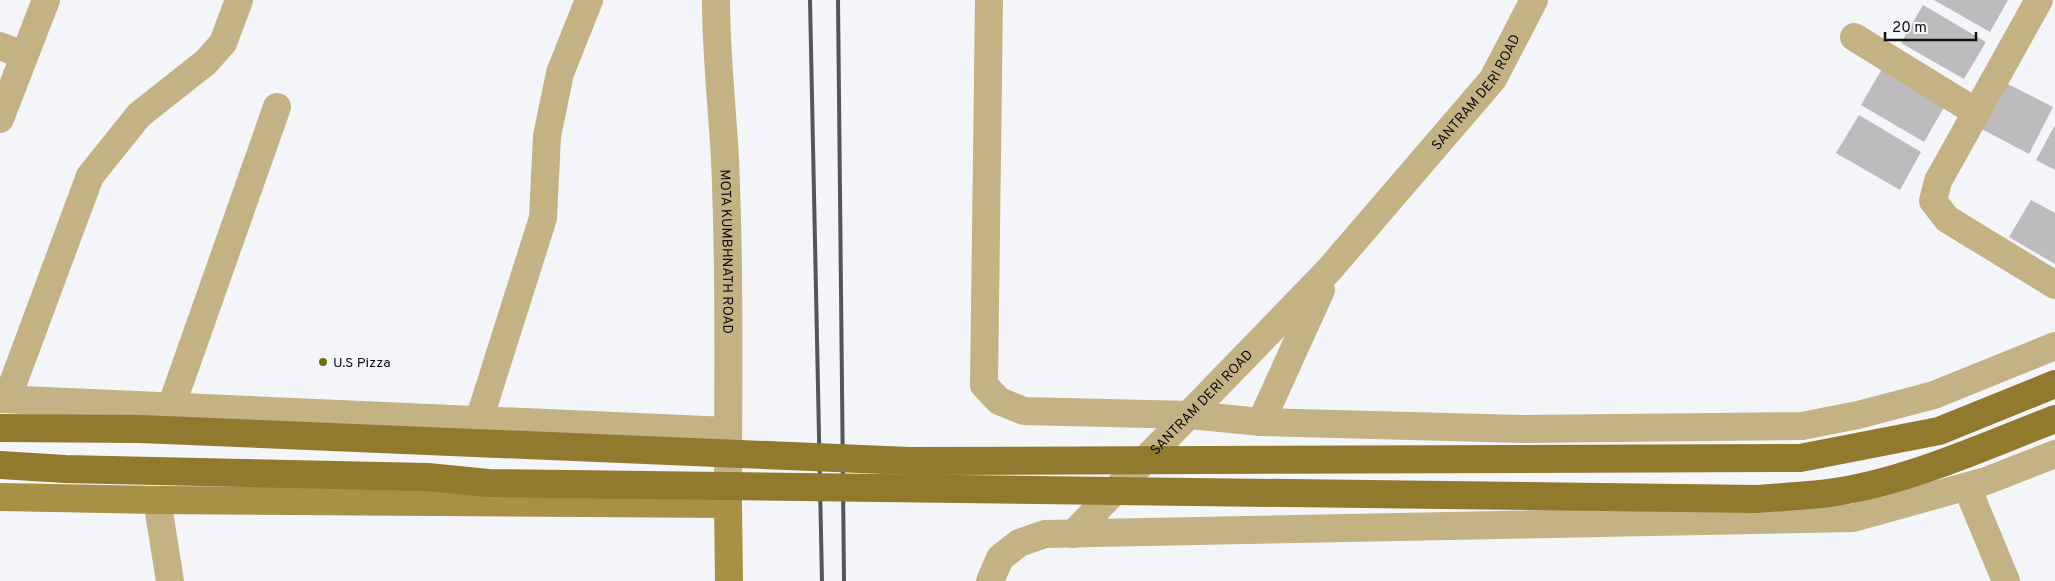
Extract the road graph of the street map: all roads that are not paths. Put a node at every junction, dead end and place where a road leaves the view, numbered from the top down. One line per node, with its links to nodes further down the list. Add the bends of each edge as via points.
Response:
1 (46, 0): 9 (street)
2 (239, 0): 17 (street, via 222,43 206,62 138,115 90,176)
3 (589, 0): 21 (street, via 560,73 547,136 543,218)
4 (716, 0): 24 (street, MOTA KUMBHNATH ROAD, via 728,290)
5 (989, 0): 19 (street, via 984,386 999,400 1024,411)
6 (1534, 0): 13 (street, SANTRAM DERI ROAD, via 1493,80)
7 (2039, 0): 11 (street)
8 (1854, 37): 11 (street)
9 (12, 51): 12 (street)
10 (277, 107): 18 (street)
11 (1976, 112): 14 (street, via 1938,181 1933,200 1947,219)
12 (0, 119)
13 (1329, 270): 19 (street, SANTRAM DERI ROAD); 22 (street, SANTRAM DERI ROAD)
14 (2055, 285)
15 (2055, 346): 22 (street, via 1934,395 1858,416 1802,426 1522,429)
16 (2055, 384): 23 (main road, bridge, via 1939,431 1800,458 909,461 140,429)
17 (4, 399): 18 (street)
18 (171, 406): 21 (street)
19 (1190, 415): 22 (street); 31 (street, SANTRAM DERI ROAD)
20 (2055, 419): 26 (main road, bridge, via 1888,480 1829,493 1757,500 488,483 428,477)
21 (479, 420): 24 (street)
22 (1261, 422)
23 (0, 428)
24 (728, 431): 30 (street, MOTA KUMBHNATH ROAD)
25 (2055, 454): 27 (street)
26 (0, 466)
27 (1967, 487): 31 (street, via 1852,518); 35 (street)
28 (0, 497): 29 (main road)
29 (157, 500): 30 (main road); 32 (street)
30 (728, 504): 33 (main road)
31 (1073, 534): 34 (street, via 1045,534 1019,543 1000,558)
32 (170, 581)
33 (729, 581)
34 (990, 581)
35 (2006, 581)

